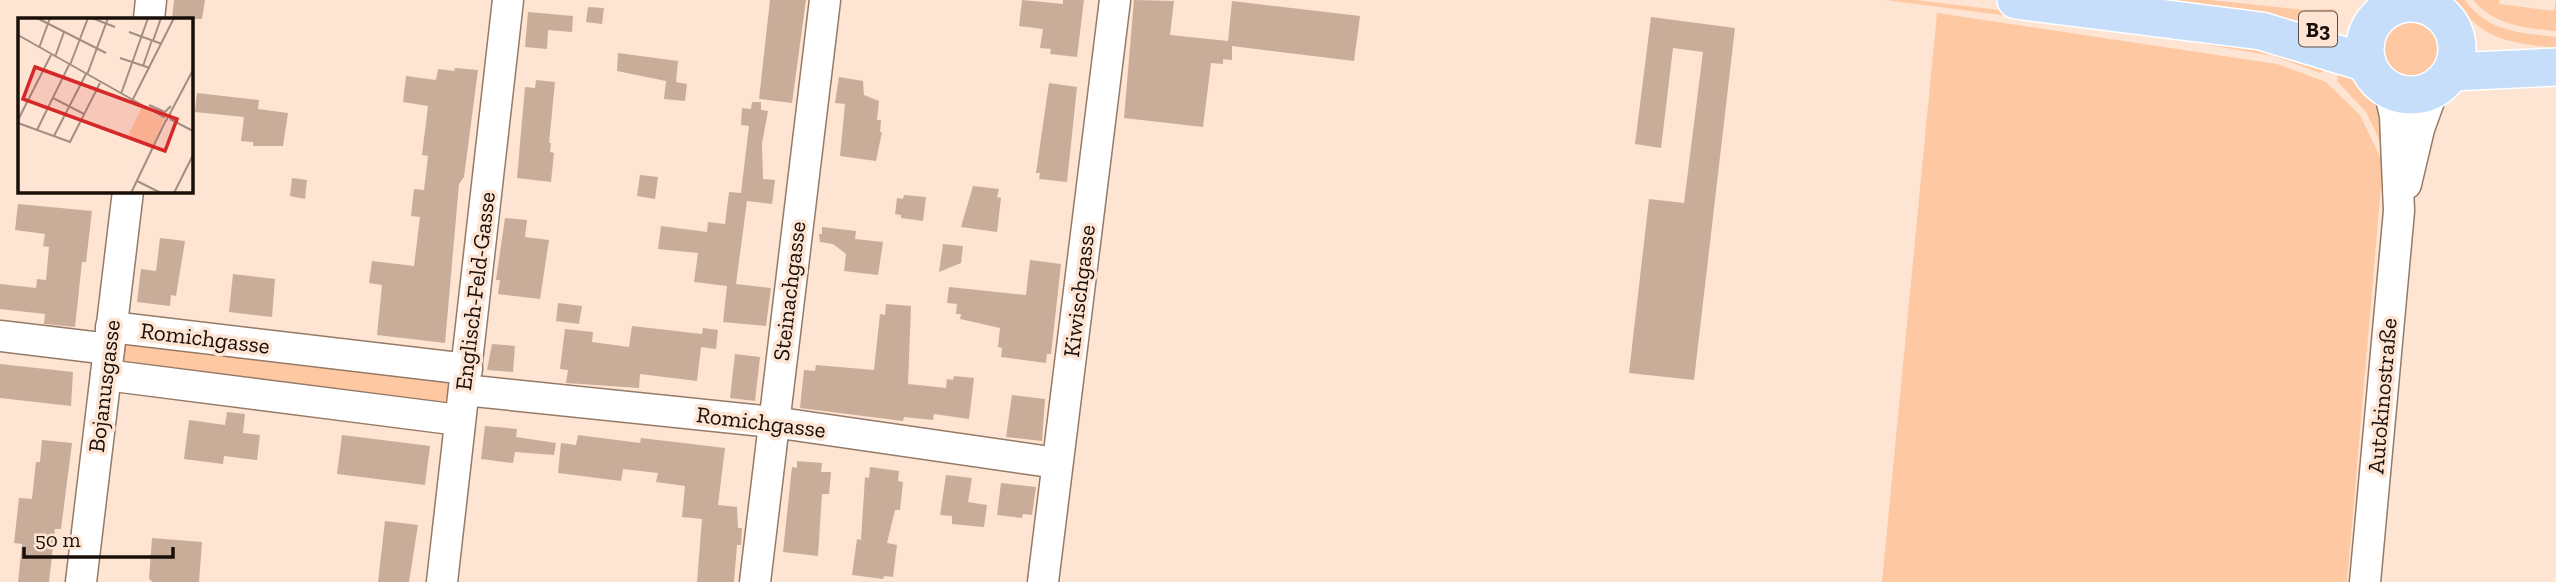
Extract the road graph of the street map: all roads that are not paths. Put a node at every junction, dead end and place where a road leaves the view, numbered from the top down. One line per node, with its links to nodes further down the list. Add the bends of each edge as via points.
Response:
1 (151, 0): 8 (street)
2 (509, 0): 18 (street, Englisch-Feld-Gasse)
3 (825, 0): 20 (street, Steinachgasse)
4 (1115, 0): 21 (street, Kiwischgasse)
5 (2016, 0): 9 (main road, B3)
6 (2389, 10): 7 (main road, via 2423,5); 9 (main road, B3, via 2350,28); 12 (main road, via 2366,40)
7 (2445, 16): 10 (main road); 13 (main road, via 2458,51)
8 (149, 18)
9 (2261, 31): 12 (main road, B3)
10 (2556, 58)
11 (2556, 67): 13 (main road)
12 (2378, 76): 13 (main road, via 2411,96); 15 (street, Autokinostraße, via 2395,116)
13 (2442, 81): 15 (street, Autokinostraße, via 2419,129)
14 (128, 192): 17 (street, Bojanusgasse)
15 (2399, 211): 26 (street, Autokinostraße)
16 (0, 336): 17 (street)
17 (108, 350): 18 (street, Romichgasse); 19 (street); 22 (street, Bojanusgasse)
18 (466, 380): 19 (street, Englisch-Feld-Gasse); 20 (street, Romichgasse)
19 (459, 420): 23 (street, Englisch-Feld-Gasse)
20 (773, 422): 21 (street, Romichgasse); 24 (street, Steinachgasse)
21 (1057, 463): 25 (street, Kiwischgasse)
22 (81, 582)
23 (442, 582)
24 (755, 582)
25 (1043, 582)
26 (2365, 582)

